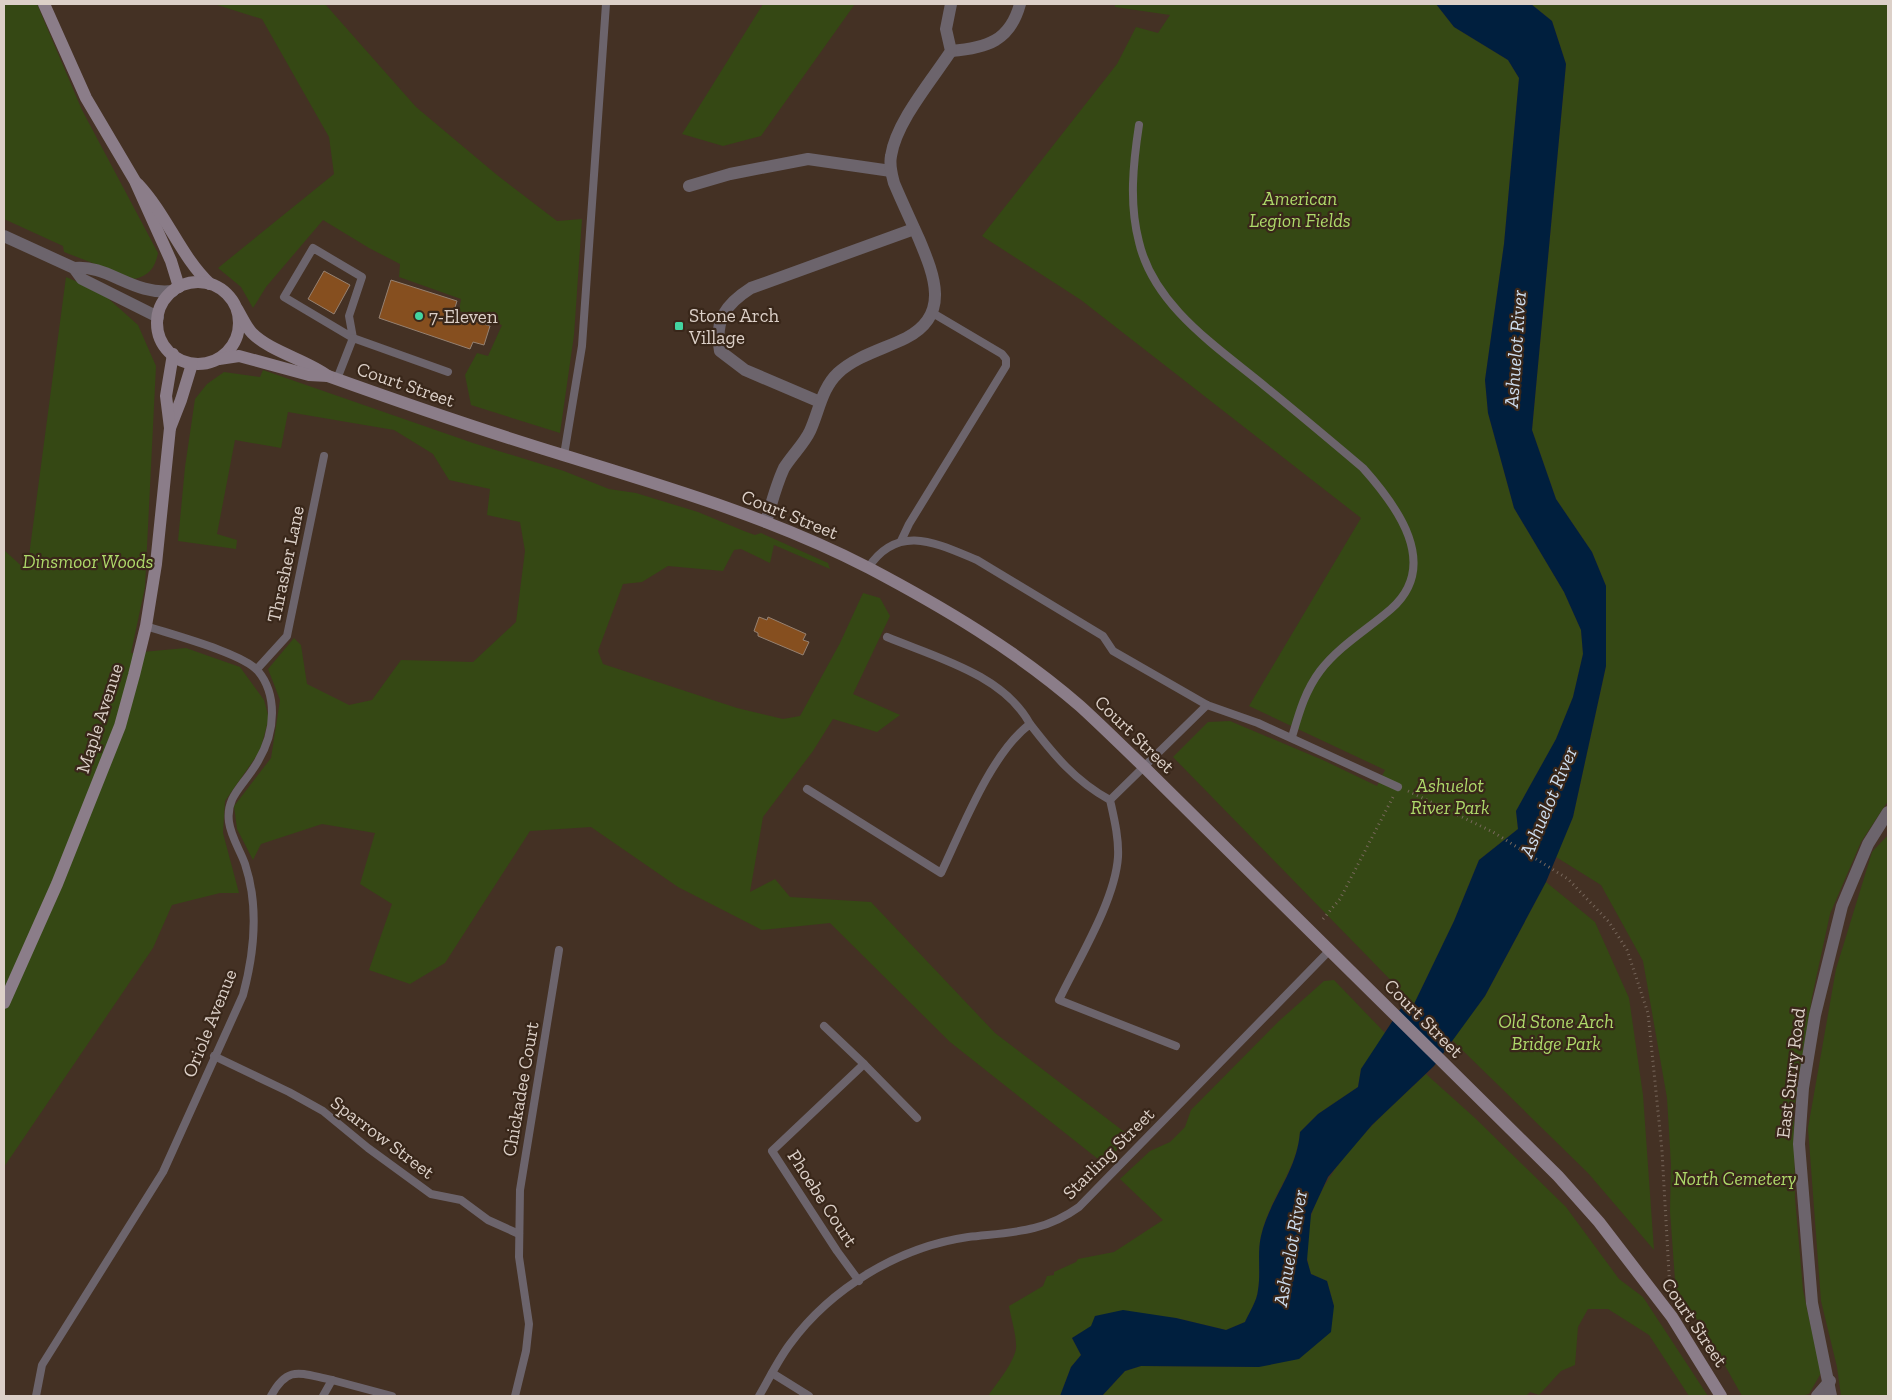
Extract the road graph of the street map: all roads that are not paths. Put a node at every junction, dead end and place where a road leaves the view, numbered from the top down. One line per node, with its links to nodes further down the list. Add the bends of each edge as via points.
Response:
1 (44, 4): 8 (main road, via 86,98)
2 (606, 4): 26 (lane, via 582,346)
3 (951, 4): 5 (street, via 946,28)
4 (1020, 4): 5 (street, via 1011,28 1002,37 987,45)
5 (951, 51): 7 (street, via 905,122 891,156)
6 (1139, 126): 36 (lane, via 1132,186 1134,218 1139,243 1158,287 1197,330 1363,468 1400,515 1410,540 1414,572 1410,586 1392,608 1321,670 1309,687)
7 (891, 171): 9 (street, via 808,159 730,174); 10 (street)
8 (134, 180): 13 (main road, via 152,199 197,272); 14 (main road, via 171,261)
9 (689, 186)
10 (914, 229): 16 (street, via 936,286); 24 (street, via 751,288 734,299 726,309 717,338 720,351 745,370)
11 (4, 236): 12 (street)
12 (74, 268): 14 (street, via 87,266 153,292); 17 (street, via 82,279)
13 (210, 284): 14 (main road, via 197,282); 15 (main road, via 222,289)
14 (176, 289): 17 (main road, via 164,301)
15 (237, 309): 20 (main road, via 240,323 237,337 230,350); 23 (main road, Court Street, via 251,333 313,364)
16 (931, 312): 24 (street, via 919,330 838,373); 29 (lane, via 1002,354 1006,366)
17 (158, 317): 19 (main road, via 160,338)
18 (353, 338): 18 (lane, via 349,316 362,277 313,248 284,297); 22 (lane); 23 (lane)
19 (172, 354): 21 (main road); 25 (main road, Maple Avenue, via 166,396)
20 (219, 359): 21 (main road, via 206,364); 23 (main road, Court Street, via 239,356)
21 (192, 364): 25 (main road, Maple Avenue)
22 (448, 372)
23 (332, 378): 26 (main road, Court Street)
24 (820, 402): 28 (street, via 810,431 785,468)
25 (170, 428): 31 (main road, Maple Avenue)
26 (564, 455): 28 (main road, Court Street, via 669,487)
27 (324, 456): 33 (lane, Thrasher Lane, via 287,636)
28 (766, 522): 30 (main road, Court Street)
29 (901, 541): 30 (lane, via 887,546); 34 (lane, via 936,543 977,560 1103,636 1113,651)
30 (868, 568): 37 (main road, Court Street, via 982,634 1039,674 1079,706)
31 (146, 626): 33 (lane, via 218,650); 44 (main road, Maple Avenue, via 120,726)
32 (887, 637): 35 (lane, via 986,682 1011,698)
33 (257, 669): 47 (lane, Oriole Avenue, via 270,694 272,727 265,750 228,804 228,823 245,864 254,916 250,970 243,995)
34 (1207, 705): 36 (lane); 37 (lane)
35 (1030, 724): 39 (lane, via 1010,742 988,779 942,874); 40 (lane, via 1061,764 1080,782)
36 (1292, 737): 38 (lane)
37 (1143, 766): 40 (lane); 43 (main road, Court Street)
38 (1398, 787)
39 (807, 789)
40 (1110, 800): 46 (lane, via 1117,848 1114,880 1096,926 1058,1000)
41 (1888, 812): 54 (street, East Surry Road, via 1868,844 1842,906 1815,1015 1803,1088 1800,1144 1812,1303)
42 (559, 950): 50 (lane, Chickadee Court, via 520,1190)
43 (1329, 951): 51 (lane, Starling Street, via 1099,1189 1064,1218 1017,1233 966,1237 905,1254); 62 (main road, Court Street, via 1558,1176 1672,1316)
44 (4, 1003)
45 (824, 1026): 48 (lane)
46 (1176, 1046)
47 (214, 1056): 50 (lane, Sparrow Street, via 323,1111 431,1194 461,1200 488,1220); 55 (lane, Oriole Avenue, via 163,1172 42,1365)
48 (864, 1064): 49 (lane); 51 (lane, Phoebe Court, via 772,1151)
49 (917, 1118)
50 (519, 1234): 59 (lane, via 519,1257 529,1324)
51 (859, 1281): 52 (lane, Starling Street, via 831,1301 802,1329)
52 (772, 1373): 60 (lane, Starling Street); 61 (lane)
53 (332, 1380): 56 (lane, via 293,1373 283,1377); 57 (lane); 58 (lane)
54 (1830, 1381): 63 (street); 64 (street, East Surry Road)
55 (36, 1396)
56 (271, 1396)
57 (323, 1396)
58 (392, 1396)
59 (516, 1396)
60 (759, 1396)
61 (809, 1396)
62 (1721, 1396)
63 (1817, 1396)
64 (1831, 1396)

